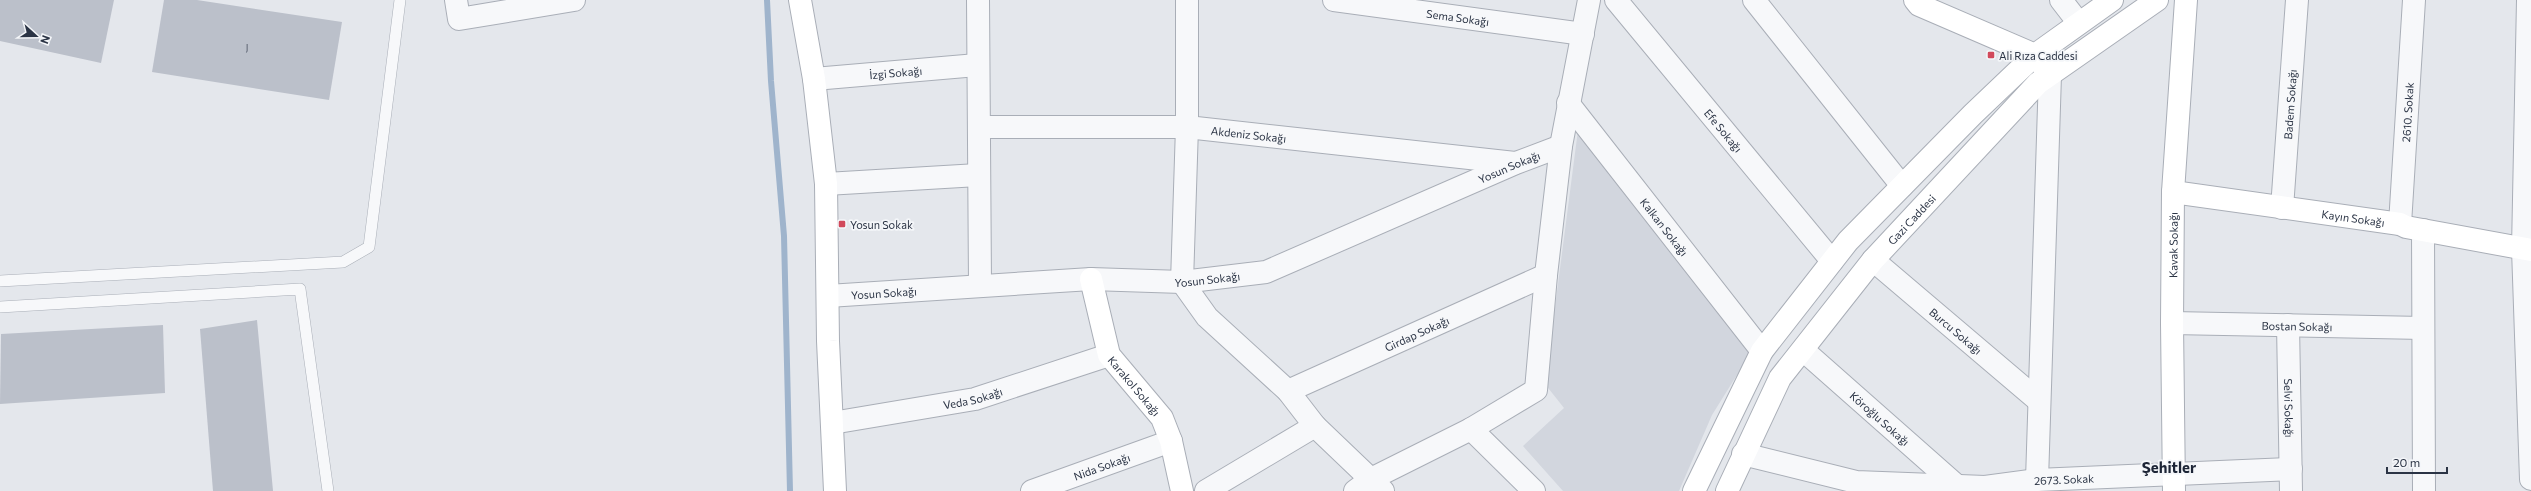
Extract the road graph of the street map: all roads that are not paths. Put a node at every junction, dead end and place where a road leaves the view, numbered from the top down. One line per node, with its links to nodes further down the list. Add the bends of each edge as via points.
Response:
1 (400, 0): 42 (lane, via 369,247 343,262)
2 (456, 0): 3 (street, via 459,19)
3 (574, 0)
4 (800, 0): 24 (street)
5 (978, 0): 22 (street)
6 (1187, 0): 27 (street)
7 (1334, 0): 20 (street, Sema Sokağı)
8 (1588, 0): 20 (street)
9 (1616, 0): 39 (street, Efe Sokağı)
10 (1754, 0): 32 (street)
11 (1915, 0): 21 (street, via 1919,5)
12 (2061, 0): 19 (street)
13 (2112, 0): 19 (street)
14 (2157, 0): 23 (street, Gazi Caddesi)
15 (2186, 0): 33 (street, Kavak Sokağı)
16 (2297, 0): 34 (street, Badem Sokağı)
17 (2414, 0): 35 (street, 2610. Sokak)
18 (2528, 0): 37 (street)
19 (2078, 22): 21 (street)
20 (1583, 34): 25 (street)
21 (2035, 55): 23 (street); 32 (street)
22 (977, 65): 24 (street, İzgi Sokağı); 26 (street)
23 (2050, 75): 38 (street, Gazi Caddesi, via 2038,84); 54 (street)
24 (814, 79): 31 (street)
25 (1568, 103): 28 (street); 51 (street, Kalkan Sokağı)
26 (980, 127): 27 (street, Akdeniz Sokağı); 30 (street)
27 (1187, 127): 29 (street, Akdeniz Sokağı); 43 (street)
28 (1561, 146): 29 (street, Yosun Sokağı); 40 (street)
29 (1516, 163): 43 (street, Yosun Sokağı, via 1266,272)
30 (978, 175): 31 (street); 44 (street)
31 (826, 184): 45 (street)
32 (1902, 186): 39 (street)
33 (2173, 192): 34 (street, Kayın Sokağı); 47 (street, Kavak Sokağı)
34 (2282, 208): 35 (street, Kayın Sokağı)
35 (2400, 224): 36 (street, Kayın Sokağı)
36 (2422, 230): 37 (street, Kayın Sokağı); 49 (street)
37 (2527, 250): 61 (street)
38 (1873, 260): 50 (street, Gazi Caddesi); 54 (street, Burcu Sokağı)
39 (1832, 261): 51 (street)
40 (1546, 275): 53 (street, Girdap Sokağı); 57 (street, via 1536,390)
41 (1091, 279): 43 (street, Yosun Sokağı); 44 (street, Yosun Sokağı); 52 (street, Karakol Sokağı)
42 (0, 280)
43 (1182, 282): 53 (street, via 1207,317)
44 (980, 284): 45 (street, Yosun Sokağı)
45 (828, 296): 55 (street)
46 (0, 307): 69 (lane, via 300,289)
47 (2172, 323): 48 (street, Bostan Sokağı); 63 (street, Kavak Sokağı)
48 (2288, 326): 49 (street, Bostan Sokağı); 60 (street, Selvi Sokağı)
49 (2423, 328): 78 (street)
50 (1803, 350): 59 (street, Gazi Caddesi, via 1780,378); 66 (street, Köroğlu Sokağı)
51 (1762, 351): 75 (street)
52 (1109, 355): 55 (street, Veda Sokağı, via 975,399); 58 (street, Karakol Sokağı, via 1162,418)
53 (1288, 391): 56 (street)
54 (2039, 401): 62 (street)
55 (832, 423): 70 (street)
56 (1316, 426): 67 (street); 73 (street)
57 (1471, 429): 67 (street); 74 (street)
58 (1171, 441): 71 (street, Nida Sokağı); 72 (street, Karakol Sokağı)
59 (1743, 454): 65 (street, 2673. Sokak); 76 (street, Gazi Caddesi)
60 (2291, 469): 63 (street, 2673. Sokak); 77 (street, Selvi Sokağı)
61 (2531, 479)
62 (2037, 480): 64 (street, 2673. Sokak); 68 (street, 2673. Sokak)
63 (2173, 482): 64 (street, 2673. Sokak)
64 (2099, 484)
65 (1855, 486): 66 (street, 2673. Sokak)
66 (1958, 486): 68 (street, 2673. Sokak)
67 (1369, 487)
68 (1992, 488)
69 (328, 491)
70 (835, 491)
71 (1032, 491)
72 (1182, 491)
73 (1206, 491)
74 (1534, 491)
75 (1694, 491)
76 (1726, 491)
77 (2291, 491)
78 (2424, 491)

